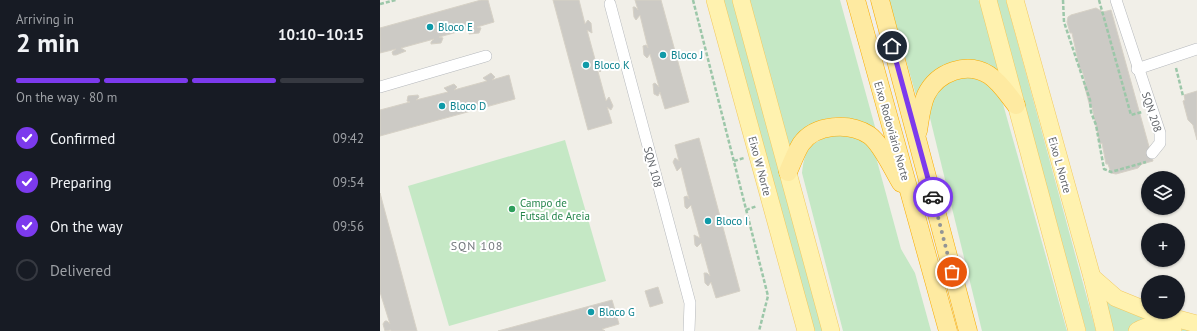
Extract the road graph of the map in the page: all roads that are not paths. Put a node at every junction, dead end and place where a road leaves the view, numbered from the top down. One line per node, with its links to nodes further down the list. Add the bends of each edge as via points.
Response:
1 (715, 0): 23 (main road, Eixo W Norte)
2 (741, 0): 16 (main road)
3 (856, 0): 17 (highway, Eixo Rodoviário Norte)
4 (880, 0): 14 (highway, Eixo Rodoviário Norte)
5 (988, 0): 13 (main road)
6 (1014, 0): 18 (main road, Eixo L Norte)
7 (1116, 0): 11 (street, SQN 208)
8 (610, 4): 22 (street, SQN 108, via 690,303)
9 (1197, 49): 11 (street)
10 (486, 56): 12 (street)
11 (1137, 68): 15 (street, SQN 208, via 1160,137 1157,148)
12 (380, 88)
13 (1016, 105): 14 (highway, via 985,73 970,69 953,71 935,82 925,96); 27 (main road)
14 (917, 138): 26 (highway, Eixo Rodoviário Norte)
15 (1152, 153)
16 (788, 172): 17 (highway, via 802,143 816,132 832,127 856,129 869,135 877,143); 24 (main road)
17 (912, 202): 25 (highway, Eixo Rodoviário Norte)
18 (1092, 277): 19 (main road, via 1116,298); 28 (main road, Eixo L Norte)
19 (1141, 308)
20 (1178, 319): 21 (main road)
21 (1197, 324)
22 (689, 331)
23 (806, 331)
24 (831, 331)
25 (948, 331)
26 (968, 331)
27 (1077, 331)
28 (1105, 331)
29 (1137, 331): 30 (main road, via 1152,326 1165,327)
30 (1173, 331)

